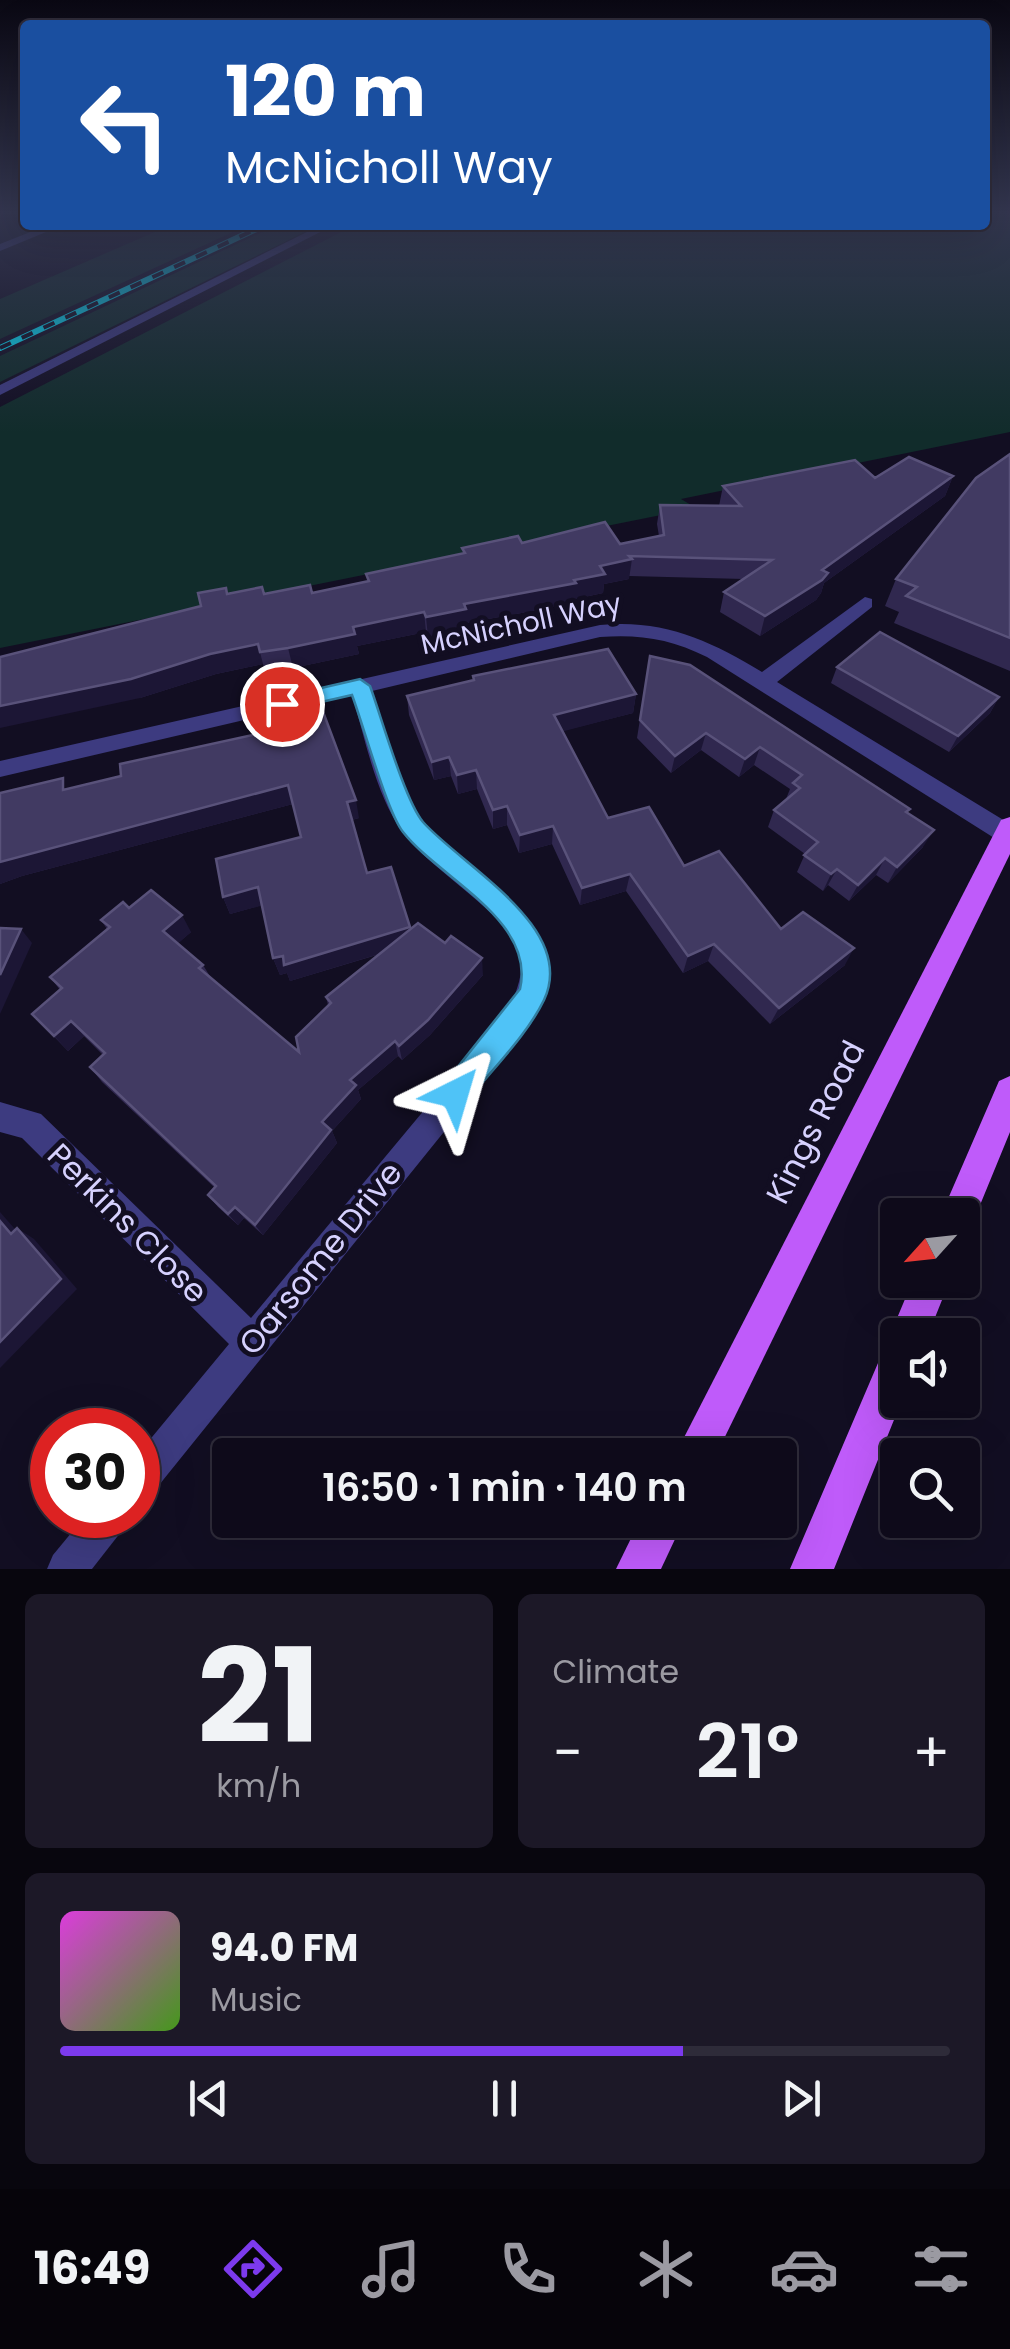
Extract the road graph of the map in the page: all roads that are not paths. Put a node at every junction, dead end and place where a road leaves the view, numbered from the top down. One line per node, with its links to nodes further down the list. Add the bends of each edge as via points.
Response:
1 (208, 286): 2 (street)
2 (0, 391)
3 (865, 602): 4 (street)
4 (762, 683): 5 (street, McNicholl Way, via 686,637 645,628 600,631); 7 (street, McNicholl Way)
5 (360, 686): 6 (street, McNicholl Way); 11 (street, Oarsome Drive, via 410,824 510,916 530,943 537,973 520,1015)
6 (0, 768)
7 (1008, 831): 13 (main road, Kings Road)
8 (1010, 1092): 10 (main road)
9 (0, 1117): 11 (street, Perkins Close, via 30,1125)
10 (966, 1198)
11 (252, 1341): 14 (street, Oarsome Drive)
12 (880, 1406): 19 (main road)
13 (704, 1438)
14 (160, 1455)
15 (92, 1538): 17 (street)
16 (654, 1538): 18 (main road)
17 (67, 1569)
18 (638, 1569)
19 (812, 1569)

